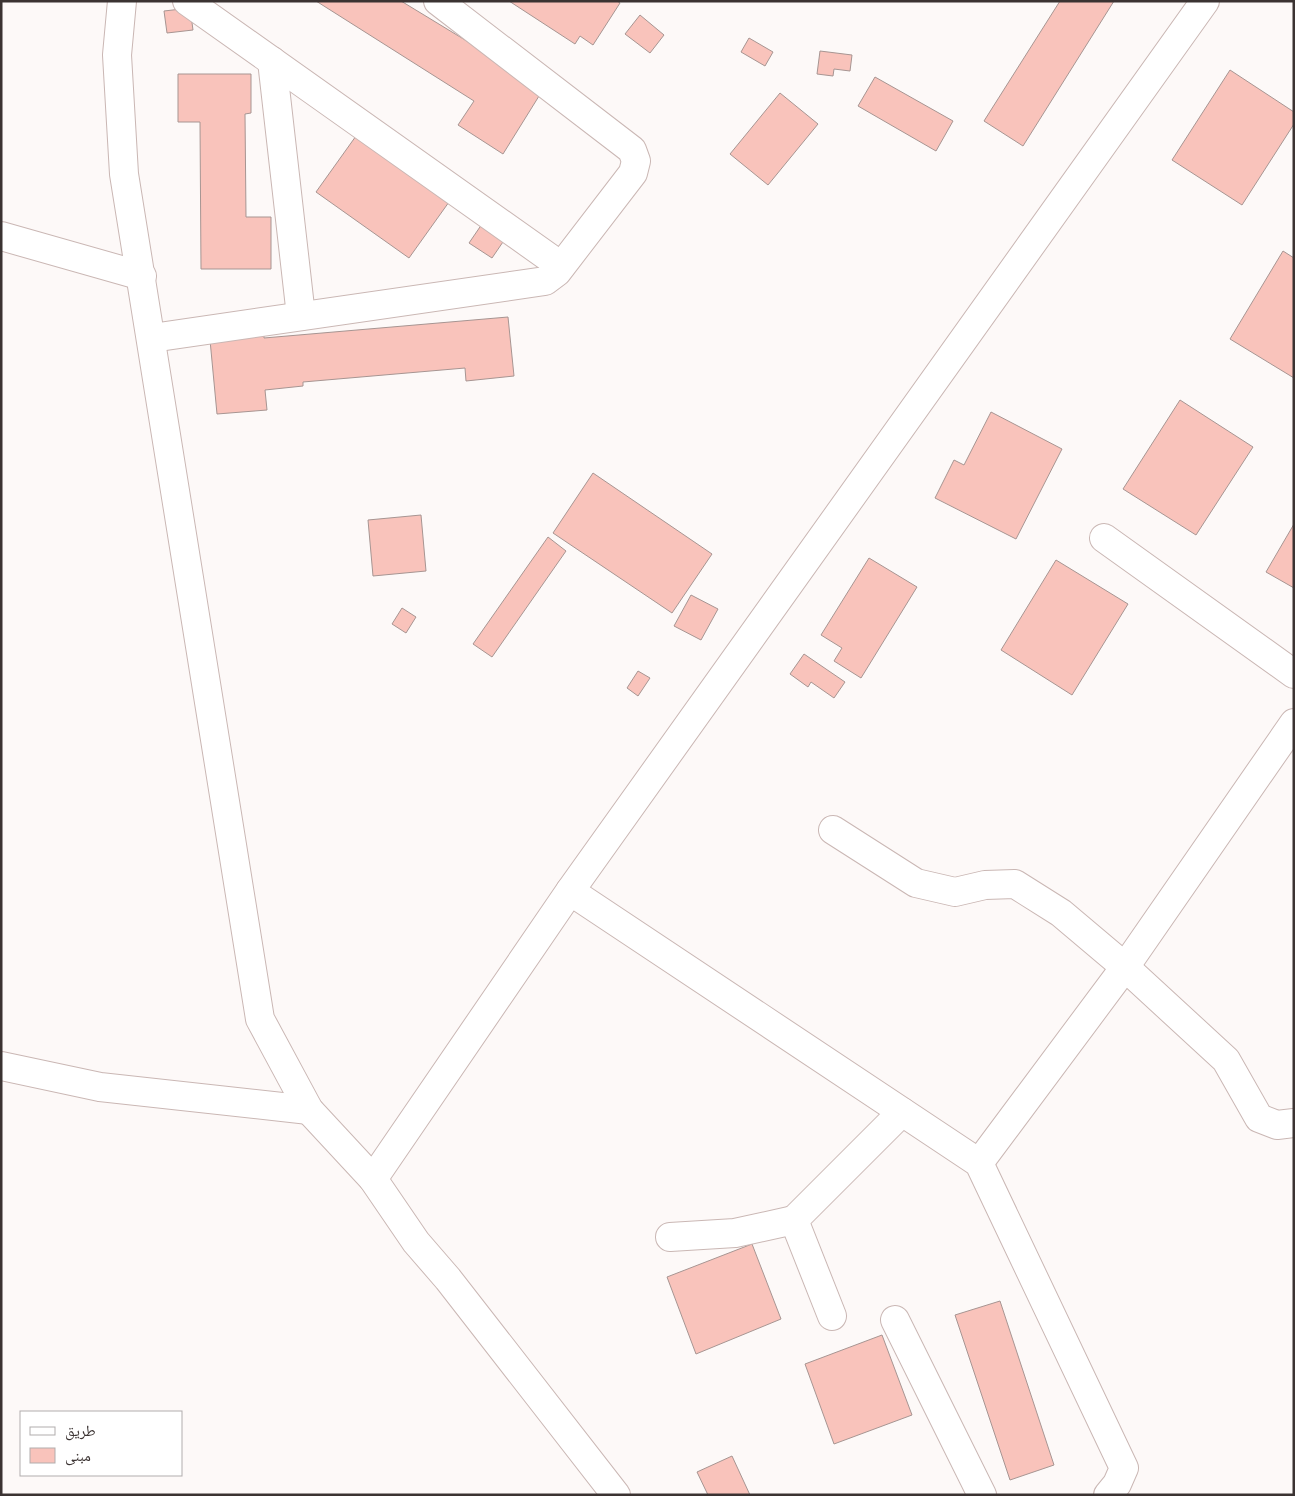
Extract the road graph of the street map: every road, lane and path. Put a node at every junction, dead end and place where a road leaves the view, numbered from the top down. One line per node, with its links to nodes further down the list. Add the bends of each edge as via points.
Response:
1 (122, 1): 8 (street, via 117,55 124,174)
2 (187, 1): 5 (street)
3 (438, 1): 7 (street, via 632,150 636,162 633,173)
4 (1205, 1): 15 (street)
5 (272, 61): 7 (street); 9 (street)
6 (1, 236): 8 (street)
7 (561, 266): 9 (street, via 545,281)
8 (142, 276): 10 (street)
9 (301, 316): 10 (street)
10 (152, 338): 18 (street, via 260,1019)
11 (1104, 538): 12 (street)
12 (1294, 674)
13 (1294, 723): 16 (street)
14 (833, 830): 16 (street, via 916,883 955,892 985,885 1015,884 1061,913)
15 (570, 891): 19 (street); 22 (street)
16 (1125, 967): 20 (street, via 1226,1060 1258,1118 1277,1125); 21 (street)
17 (1, 1066): 18 (street, via 100,1087)
18 (309, 1110): 22 (street)
19 (902, 1112): 21 (street); 23 (street)
20 (1294, 1123)
21 (978, 1164): 29 (street, via 1124,1468)
22 (373, 1179): 27 (street, via 416,1242)
23 (794, 1220): 24 (street, via 735,1233); 25 (street)
24 (670, 1237)
25 (832, 1316)
26 (895, 1320): 28 (street)
27 (616, 1495)
28 (982, 1495)
29 (1108, 1495)

